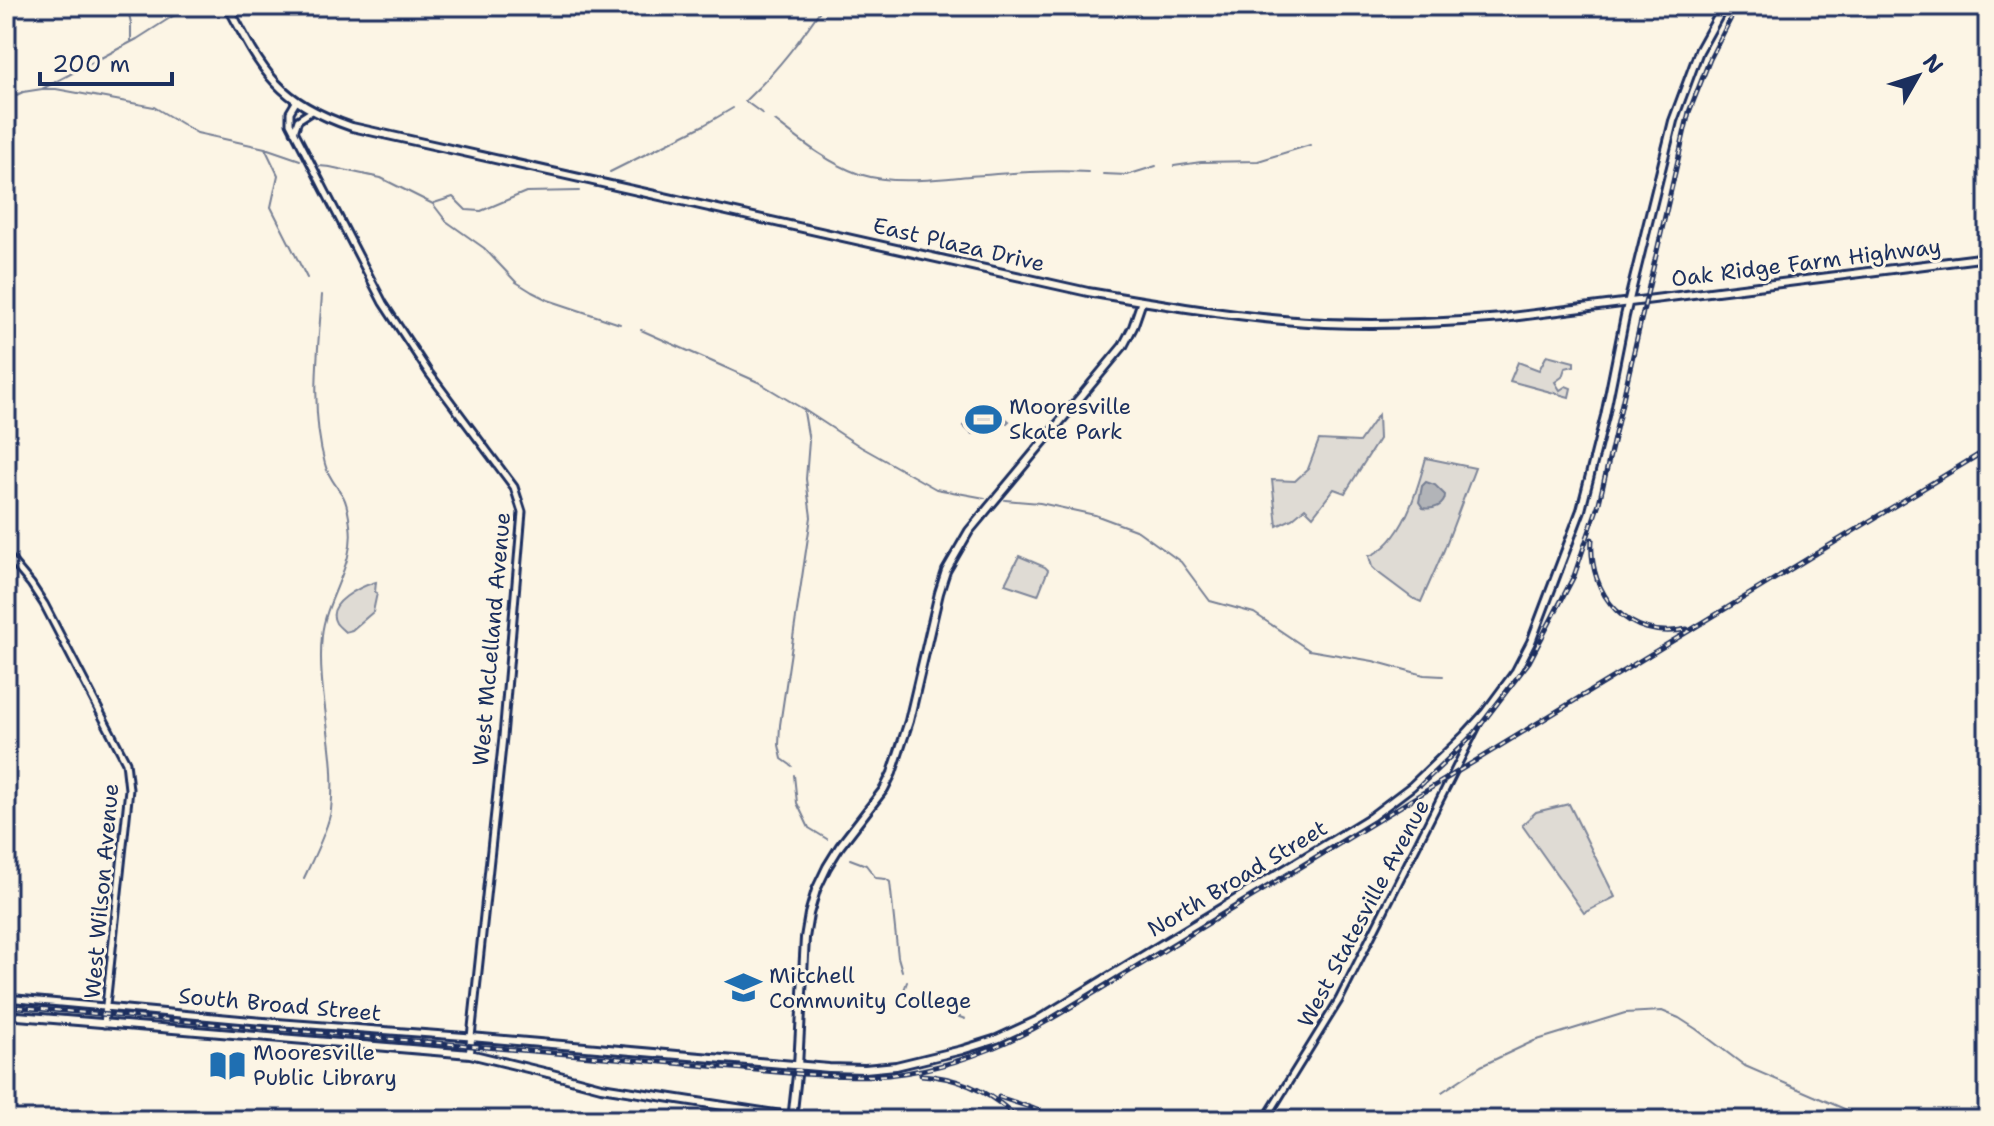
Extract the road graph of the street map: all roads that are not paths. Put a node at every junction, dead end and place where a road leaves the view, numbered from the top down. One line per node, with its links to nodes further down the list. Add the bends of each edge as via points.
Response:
1 (228, 6): 3 (main road, East Plaza Drive, via 255,58)
2 (1724, 6): 8 (main road, North Broad Street, via 1699,51 1673,121)
3 (296, 102): 4 (main road, East Plaza Drive); 5 (street, via 289,120)
4 (312, 111): 5 (street, via 298,120); 7 (main road, East Plaza Drive, via 352,127)
5 (294, 133): 15 (street, West McLelland Avenue, via 383,303 514,487 522,512)
6 (1988, 257): 8 (main road, Oak Ridge Farm Highway)
7 (1142, 301): 8 (main road, East Plaza Drive, via 1283,320 1372,325 1503,318); 18 (main road, via 1123,346 969,531 946,571 892,773 816,890 805,938)
8 (1629, 303): 10 (main road, North Broad Street, via 1581,512 1531,642)
9 (6, 554): 12 (street, West Wilson Avenue, via 49,612 126,762 129,789)
10 (1482, 717): 18 (main road, North Broad Street, via 1412,786 1371,817 1017,1031 896,1066); 22 (street, West Statesville Avenue, via 1339,1000)
11 (6, 998): 12 (street, South Broad Street)
12 (106, 1007): 14 (street, West Wilson Avenue); 15 (street, South Broad Street)
13 (6, 1015): 14 (main road)
14 (104, 1024): 17 (main road)
15 (471, 1037): 16 (main road, South Broad Street); 17 (main road, West McLelland Avenue)
16 (551, 1045): 18 (main road, North Broad Street)
17 (470, 1054): 19 (main road, via 601,1087)
18 (798, 1066): 19 (main road)
19 (792, 1118): 21 (main road)
20 (1988, 1118): 23 (main road)
21 (814, 1120)
22 (1265, 1120)
23 (1982, 1120)

